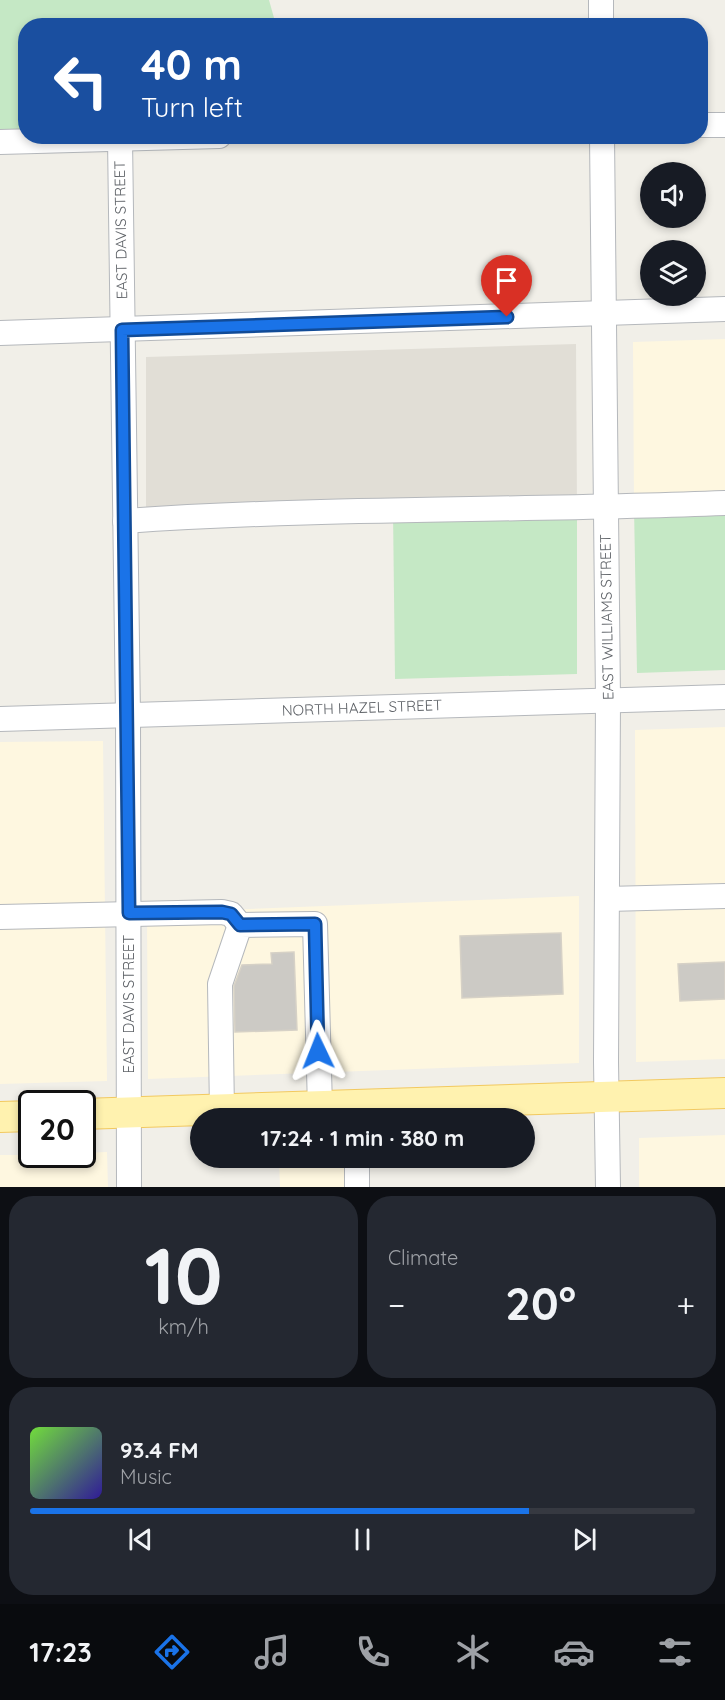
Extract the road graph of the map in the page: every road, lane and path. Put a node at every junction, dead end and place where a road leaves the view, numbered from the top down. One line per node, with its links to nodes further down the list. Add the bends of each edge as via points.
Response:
1 (601, 0): 2 (street)
2 (601, 18)
3 (708, 125): 4 (street)
4 (725, 125)
5 (18, 141): 6 (street)
6 (0, 142)
7 (120, 144): 11 (street, EAST DAVIS STREET)
8 (602, 144): 10 (street, EAST WILLIAMS STREET)
9 (725, 309): 10 (street)
10 (604, 313): 11 (street); 14 (street, EAST WILLIAMS STREET)
11 (122, 330): 12 (street); 15 (street, EAST DAVIS STREET)
12 (0, 333)
13 (725, 503): 14 (street)
14 (605, 508): 15 (street, via 219,515); 17 (street, EAST WILLIAMS STREET)
15 (125, 521): 18 (street, EAST DAVIS STREET)
16 (725, 697): 17 (street, NORTH HAZEL STREET)
17 (608, 700): 18 (street, NORTH HAZEL STREET); 21 (street, EAST WILLIAMS STREET)
18 (128, 715): 19 (street, NORTH HAZEL STREET); 22 (street, EAST DAVIS STREET)
19 (0, 719)
20 (725, 896): 21 (street)
21 (607, 899): 26 (street, EAST WILLIAMS STREET)
22 (129, 913): 23 (street); 24 (street, via 222,912 231,914); 33 (street, EAST DAVIS STREET)
23 (0, 918)
24 (240, 925): 27 (street, via 315,924); 28 (street, via 220,984)
25 (725, 1093): 26 (main road)
26 (606, 1097): 31 (main road); 40 (street, EAST WILLIAMS STREET)
27 (320, 1107): 29 (main road); 30 (main road)
28 (222, 1108)
29 (296, 1108)
30 (328, 1108)
31 (424, 1108)
32 (190, 1112): 33 (main road)
33 (129, 1113): 34 (main road); 38 (street, EAST DAVIS STREET)
34 (96, 1114)
35 (18, 1116): 36 (main road)
36 (0, 1117)
37 (357, 1168): 39 (street)
38 (129, 1187)
39 (357, 1187)
40 (608, 1187)

